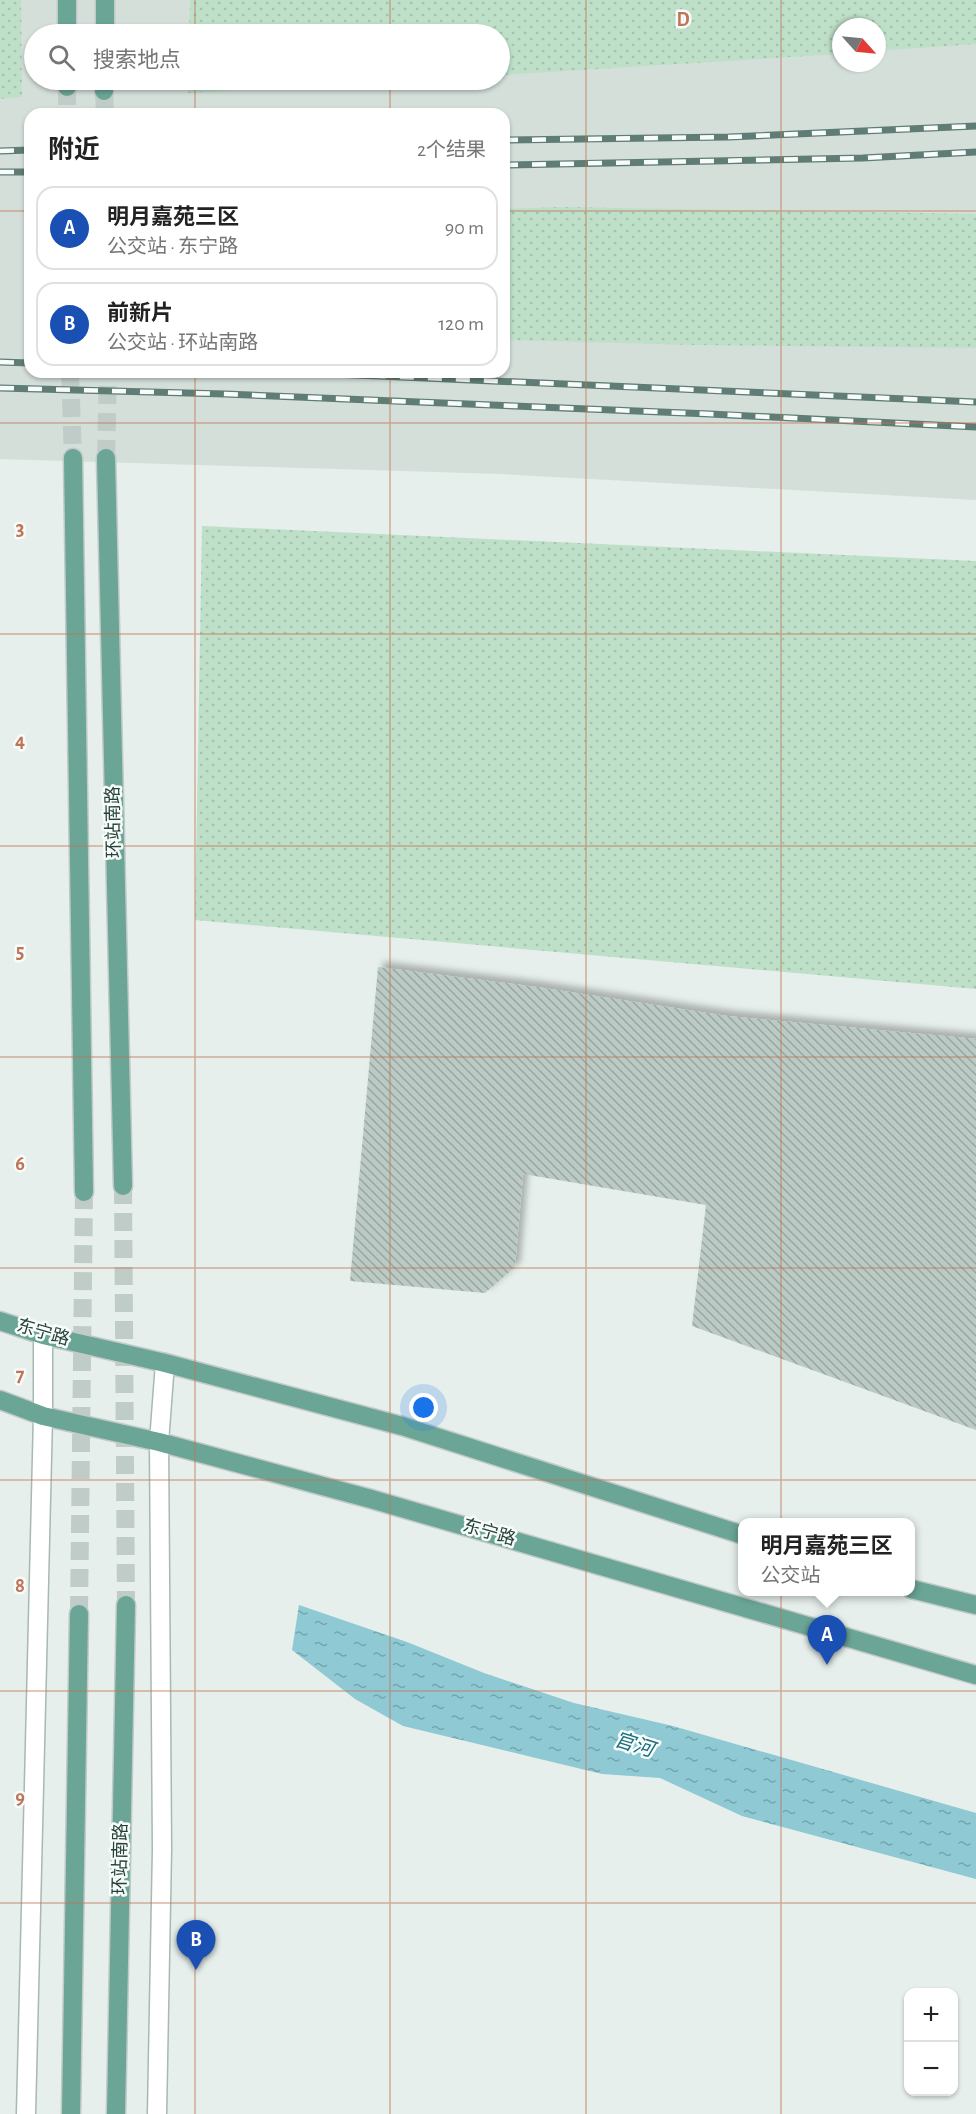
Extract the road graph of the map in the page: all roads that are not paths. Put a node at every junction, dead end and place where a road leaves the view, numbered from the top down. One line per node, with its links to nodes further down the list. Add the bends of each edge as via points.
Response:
1 (67, 0): 3 (main road)
2 (105, 0): 4 (main road)
3 (67, 24)
4 (105, 24)
5 (73, 458): 8 (main road)
6 (105, 458): 7 (main road, 环站南路)
7 (123, 1186)
8 (84, 1192)
9 (0, 1321): 10 (main road, 东宁路)
10 (43, 1335): 11 (main road, 东宁路); 13 (street)
11 (165, 1363): 14 (street); 15 (main road, 东宁路, via 402,1426)
12 (0, 1400): 13 (main road, 东宁路)
13 (43, 1416): 14 (main road, 东宁路); 21 (street)
14 (159, 1442): 20 (main road, 东宁路, via 371,1499); 24 (street, via 162,1849)
15 (738, 1533)
16 (915, 1590): 18 (main road)
17 (126, 1605): 23 (main road, 环站南路)
18 (976, 1605)
19 (79, 1614): 22 (main road)
20 (976, 1675)
21 (26, 2114)
22 (70, 2114)
23 (116, 2114)
24 (157, 2114)

